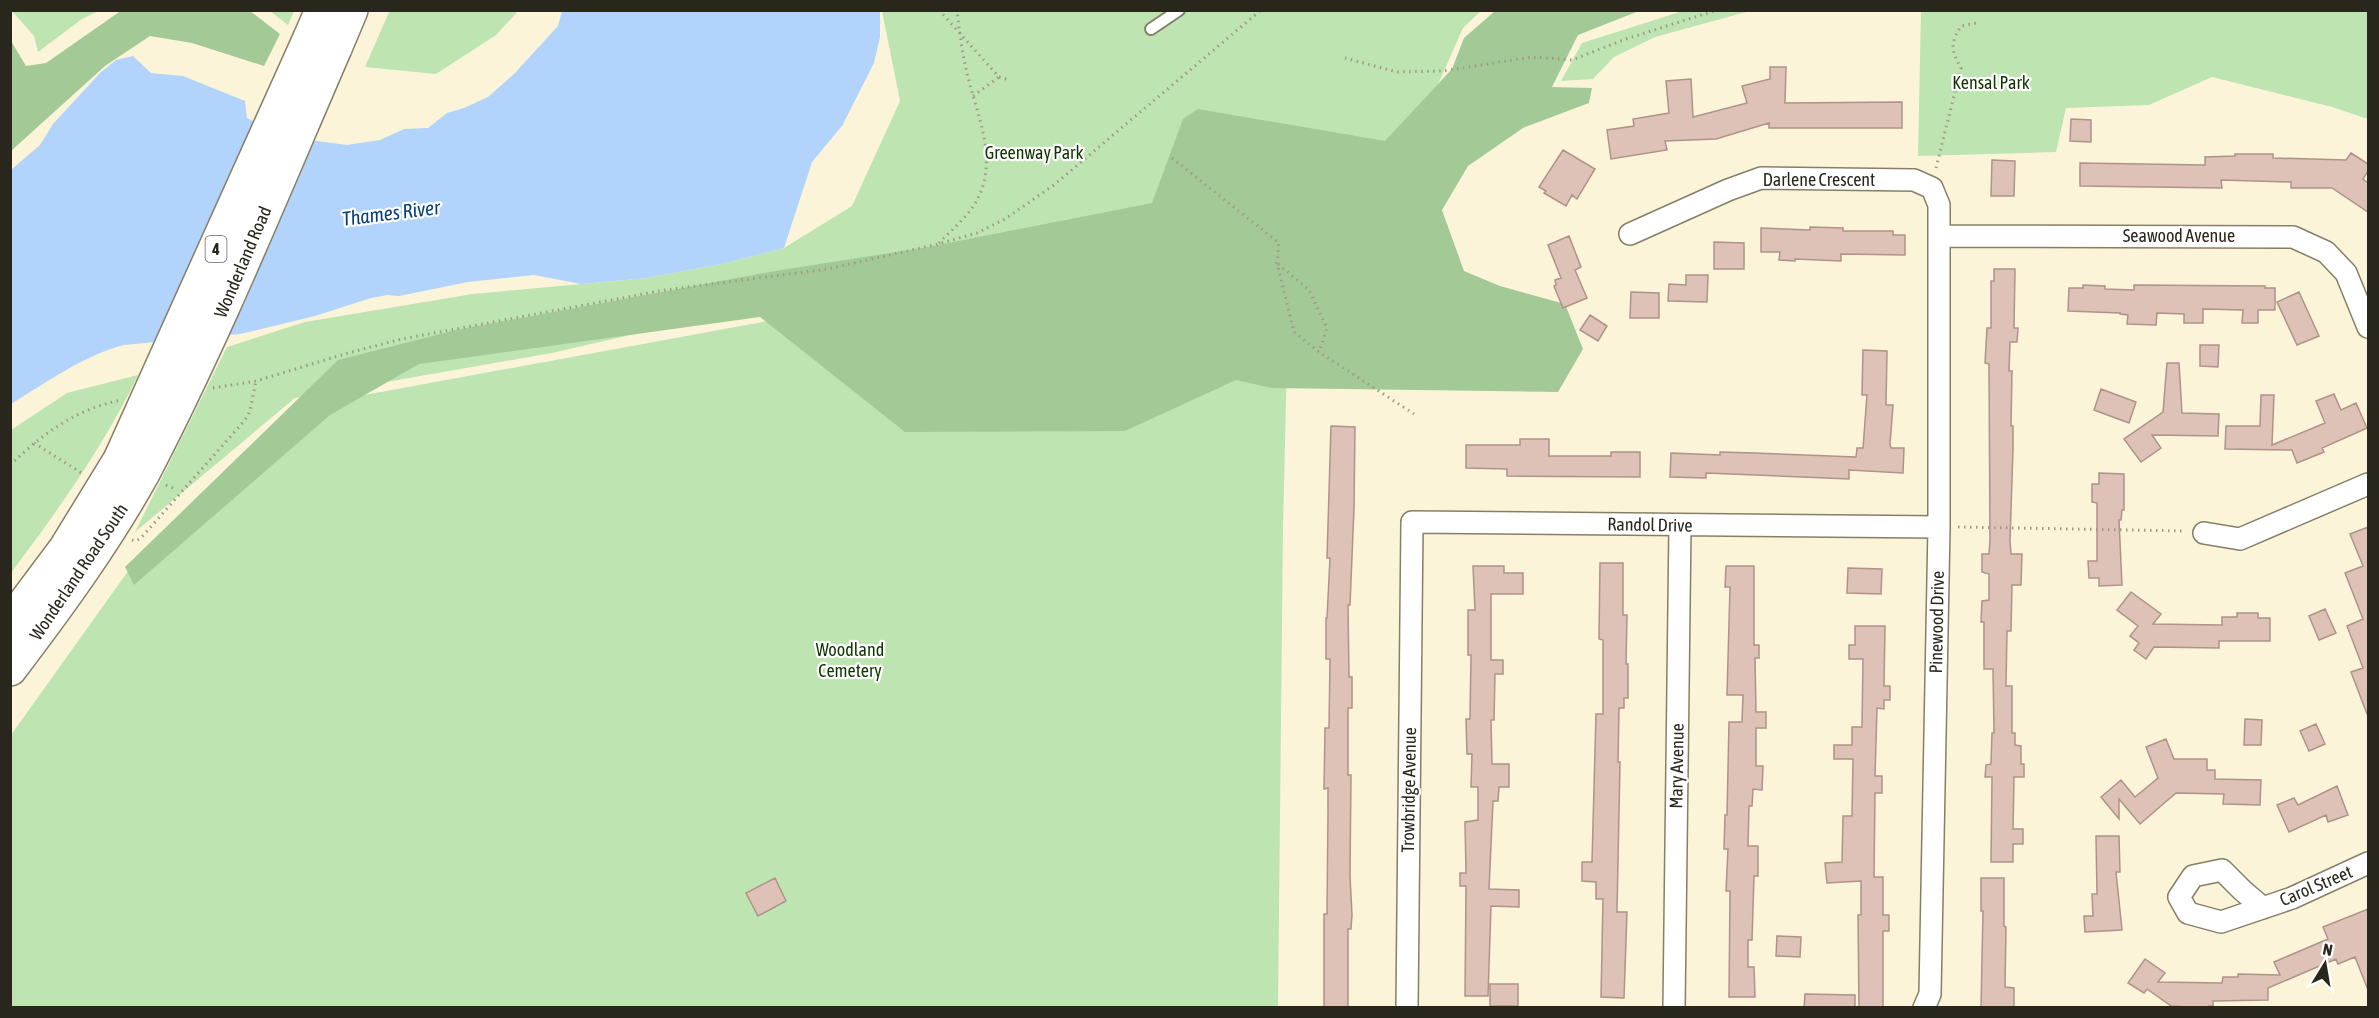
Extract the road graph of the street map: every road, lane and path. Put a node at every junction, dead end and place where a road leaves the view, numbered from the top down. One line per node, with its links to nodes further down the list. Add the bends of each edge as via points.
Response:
1 (351, 10): 9 (main road, Wonderland Road)
2 (939, 10): 10 (path)
3 (957, 10): 10 (path)
4 (1179, 10): 8 (lane)
5 (1261, 10): 19 (path, via 1032,202 977,233)
6 (1718, 10): 11 (path, via 1572,60 1532,57 1443,71 1397,72)
7 (1977, 22): 16 (path, via 1961,26 1953,39 1954,56 1961,68)
8 (1151, 28)
9 (322, 32): 29 (main road, Wonderland Road / 4, bridge)
10 (960, 36): 12 (path); 14 (path)
11 (1345, 58)
12 (999, 77): 13 (path); 14 (path)
13 (1009, 80)
14 (973, 96): 19 (path, via 986,147 986,176 978,199)
15 (1172, 158): 20 (path, via 1279,243)
16 (1932, 188): 17 (street, Darlene Crescent, via 1914,180 1761,178); 18 (street, via 1939,205)
17 (1630, 234)
18 (1941, 236): 21 (street, Seawood Avenue, via 2293,237 2326,252 2346,273); 34 (street, Pinewood Drive)
19 (938, 244): 23 (path, via 828,269 665,290 402,339)
20 (1277, 263): 22 (path, via 1294,332); 22 (path, via 1309,290 1327,328)
21 (2368, 327)
22 (1319, 352): 26 (path)
23 (256, 381): 24 (path); 36 (path, via 245,420 141,538)
24 (213, 388)
25 (115, 401): 27 (path, via 66,419)
26 (1414, 414)
27 (33, 443): 28 (path); 30 (path)
28 (10, 465)
29 (143, 473): 32 (path); 38 (main road, Wonderland Road South / 4, via 66,548); 39 (main road, Wonderland Road South, via 65,597)
30 (90, 479)
31 (2368, 484): 35 (street, via 2240,539)
32 (177, 490)
33 (1680, 525): 34 (street, Randol Drive); 37 (street, Randol Drive, via 1412,522); 43 (street, Mary Avenue)
34 (1939, 527): 35 (path); 44 (street, Pinewood Drive, via 1930,994)
35 (2204, 533)
36 (124, 538)
37 (1411, 573): 42 (street, Trowbridge Avenue)
38 (10, 623)
39 (10, 669)
40 (2368, 863): 41 (street, Carol Street)
41 (2263, 908)
42 (1407, 1008)
43 (1674, 1008)
44 (1924, 1008)

